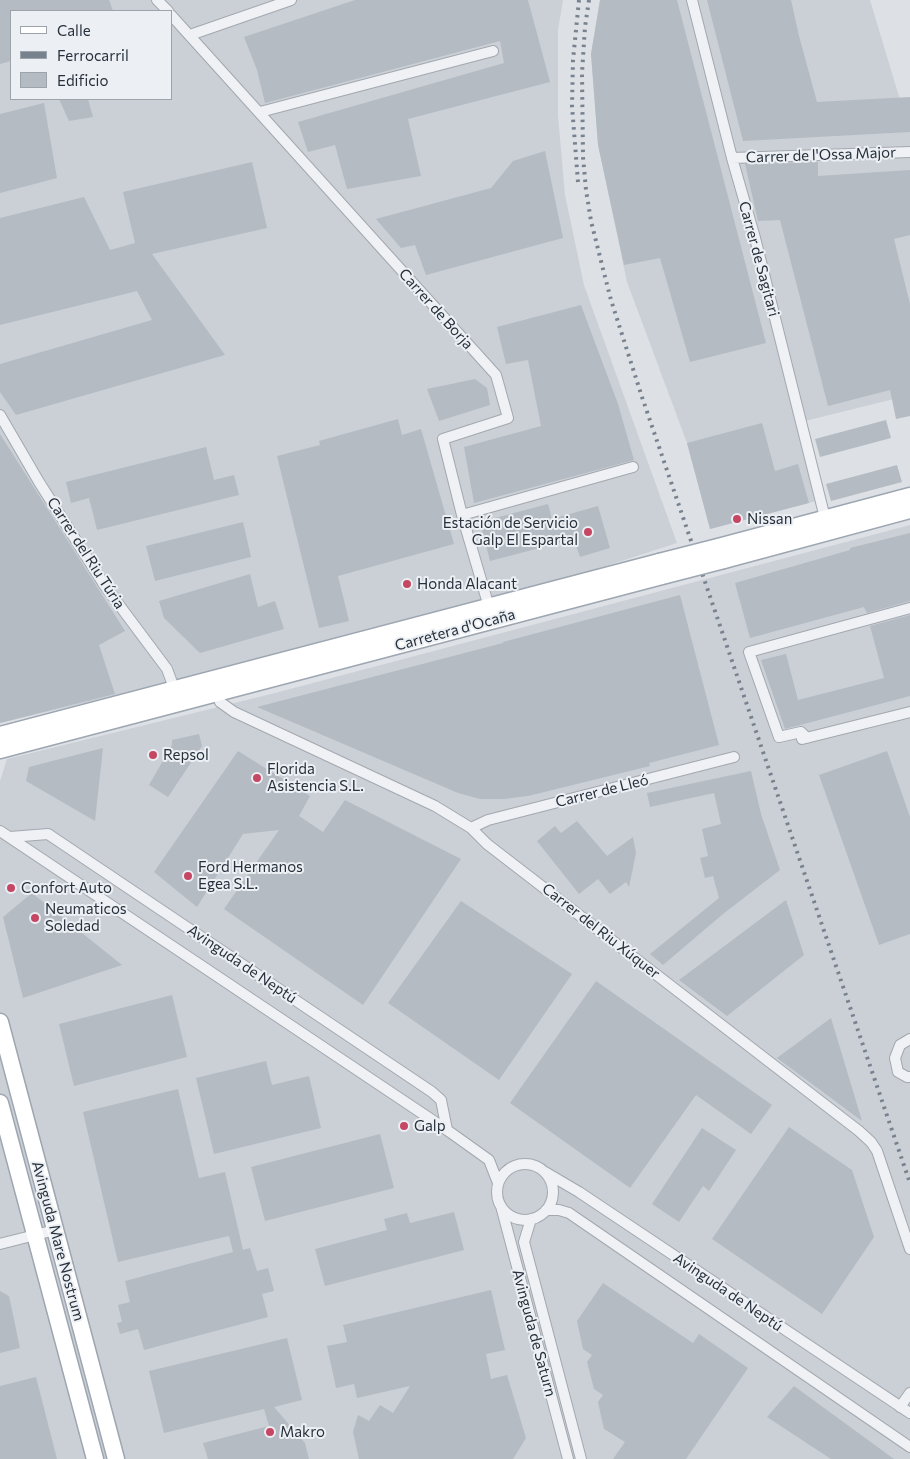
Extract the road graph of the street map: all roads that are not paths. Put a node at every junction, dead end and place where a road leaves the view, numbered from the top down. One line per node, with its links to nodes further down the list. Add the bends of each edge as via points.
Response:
1 (157, 0): 4 (street)
2 (290, 0): 6 (street)
3 (692, 0): 10 (street, Carrer de Sagitari)
4 (167, 10)
5 (172, 16): 6 (street, Carrer de Borja)
6 (190, 35): 8 (street, Carrer de Borja)
7 (493, 51): 8 (street)
8 (260, 112): 15 (street, Carrer de Borja, via 496,374 508,418 443,439)
9 (910, 152): 10 (street, Carrer de l'Ossa Major)
10 (732, 158): 16 (street, Carrer de Sagitari)
11 (0, 415): 22 (street, Carrer del Riu Túria, via 105,586 167,669)
12 (633, 468): 15 (street)
13 (910, 496): 16 (main road, Carretera d'Ocaña)
14 (910, 510): 17 (main road, Carretera d'Ocaña)
15 (462, 515): 19 (street, Carrer de Borja)
16 (825, 518): 17 (main road, Carretera d'Ocaña)
17 (721, 554): 18 (main road, Carretera d'Ocaña, bridge)
18 (661, 569): 19 (main road, Carretera d'Ocaña); 21 (main road, Carretera d'Ocaña)
19 (489, 607): 21 (street); 22 (main road, Carretera d'Ocaña)
20 (910, 608): 24 (street, via 749,652 779,737 802,732 803,739)
21 (506, 617): 23 (main road, Carretera d'Ocaña)
22 (174, 688): 25 (main road, Carretera d'Ocaña)
23 (217, 692): 26 (main road, Carretera d'Ocaña); 28 (street, Carrer del Riu Xúquer, via 220,702 234,712 435,806)
24 (910, 712)
25 (0, 735)
26 (0, 750)
27 (734, 757): 28 (street, Carrer de Lleó, via 488,820)
28 (471, 828): 44 (street, Carrer del Riu Xúquer, via 487,844 871,1142 877,1151)
29 (0, 831): 30 (street, Avinguda de Neptú)
30 (10, 837): 35 (street, Avinguda de Neptú); 35 (street, Avinguda de Neptú, via 48,834 432,1092 441,1100)
31 (0, 1022): 41 (main road, Avinguda Mare Nostrum)
32 (910, 1039): 33 (street, via 900,1045 895,1058 898,1072)
33 (910, 1077)
34 (0, 1104): 42 (main road, Avinguda Mare Nostrum)
35 (447, 1130): 37 (street, Avinguda de Neptú, via 489,1160)
36 (545, 1172): 37 (street, via 537,1166 518,1165 510,1168); 39 (street, via 553,1191); 46 (street, Avinguda de Neptú, via 580,1192)
37 (498, 1183): 38 (street)
38 (501, 1206): 40 (street, via 514,1218); 51 (street, Avinguda de Saturn)
39 (546, 1210): 40 (street); 48 (street, Avinguda de Neptú, via 570,1213)
40 (531, 1220): 52 (street, Avinguda de Saturn, via 524,1242)
41 (55, 1230): 42 (street); 50 (main road, Avinguda Mare Nostrum)
42 (35, 1235): 43 (street); 49 (main road, Avinguda Mare Nostrum)
43 (0, 1244)
44 (910, 1249)
45 (910, 1393): 46 (street)
46 (900, 1407): 47 (street, Avinguda de Neptú)
47 (910, 1413)
48 (910, 1447)
49 (94, 1459)
50 (116, 1459)
51 (568, 1459)
52 (581, 1459)

